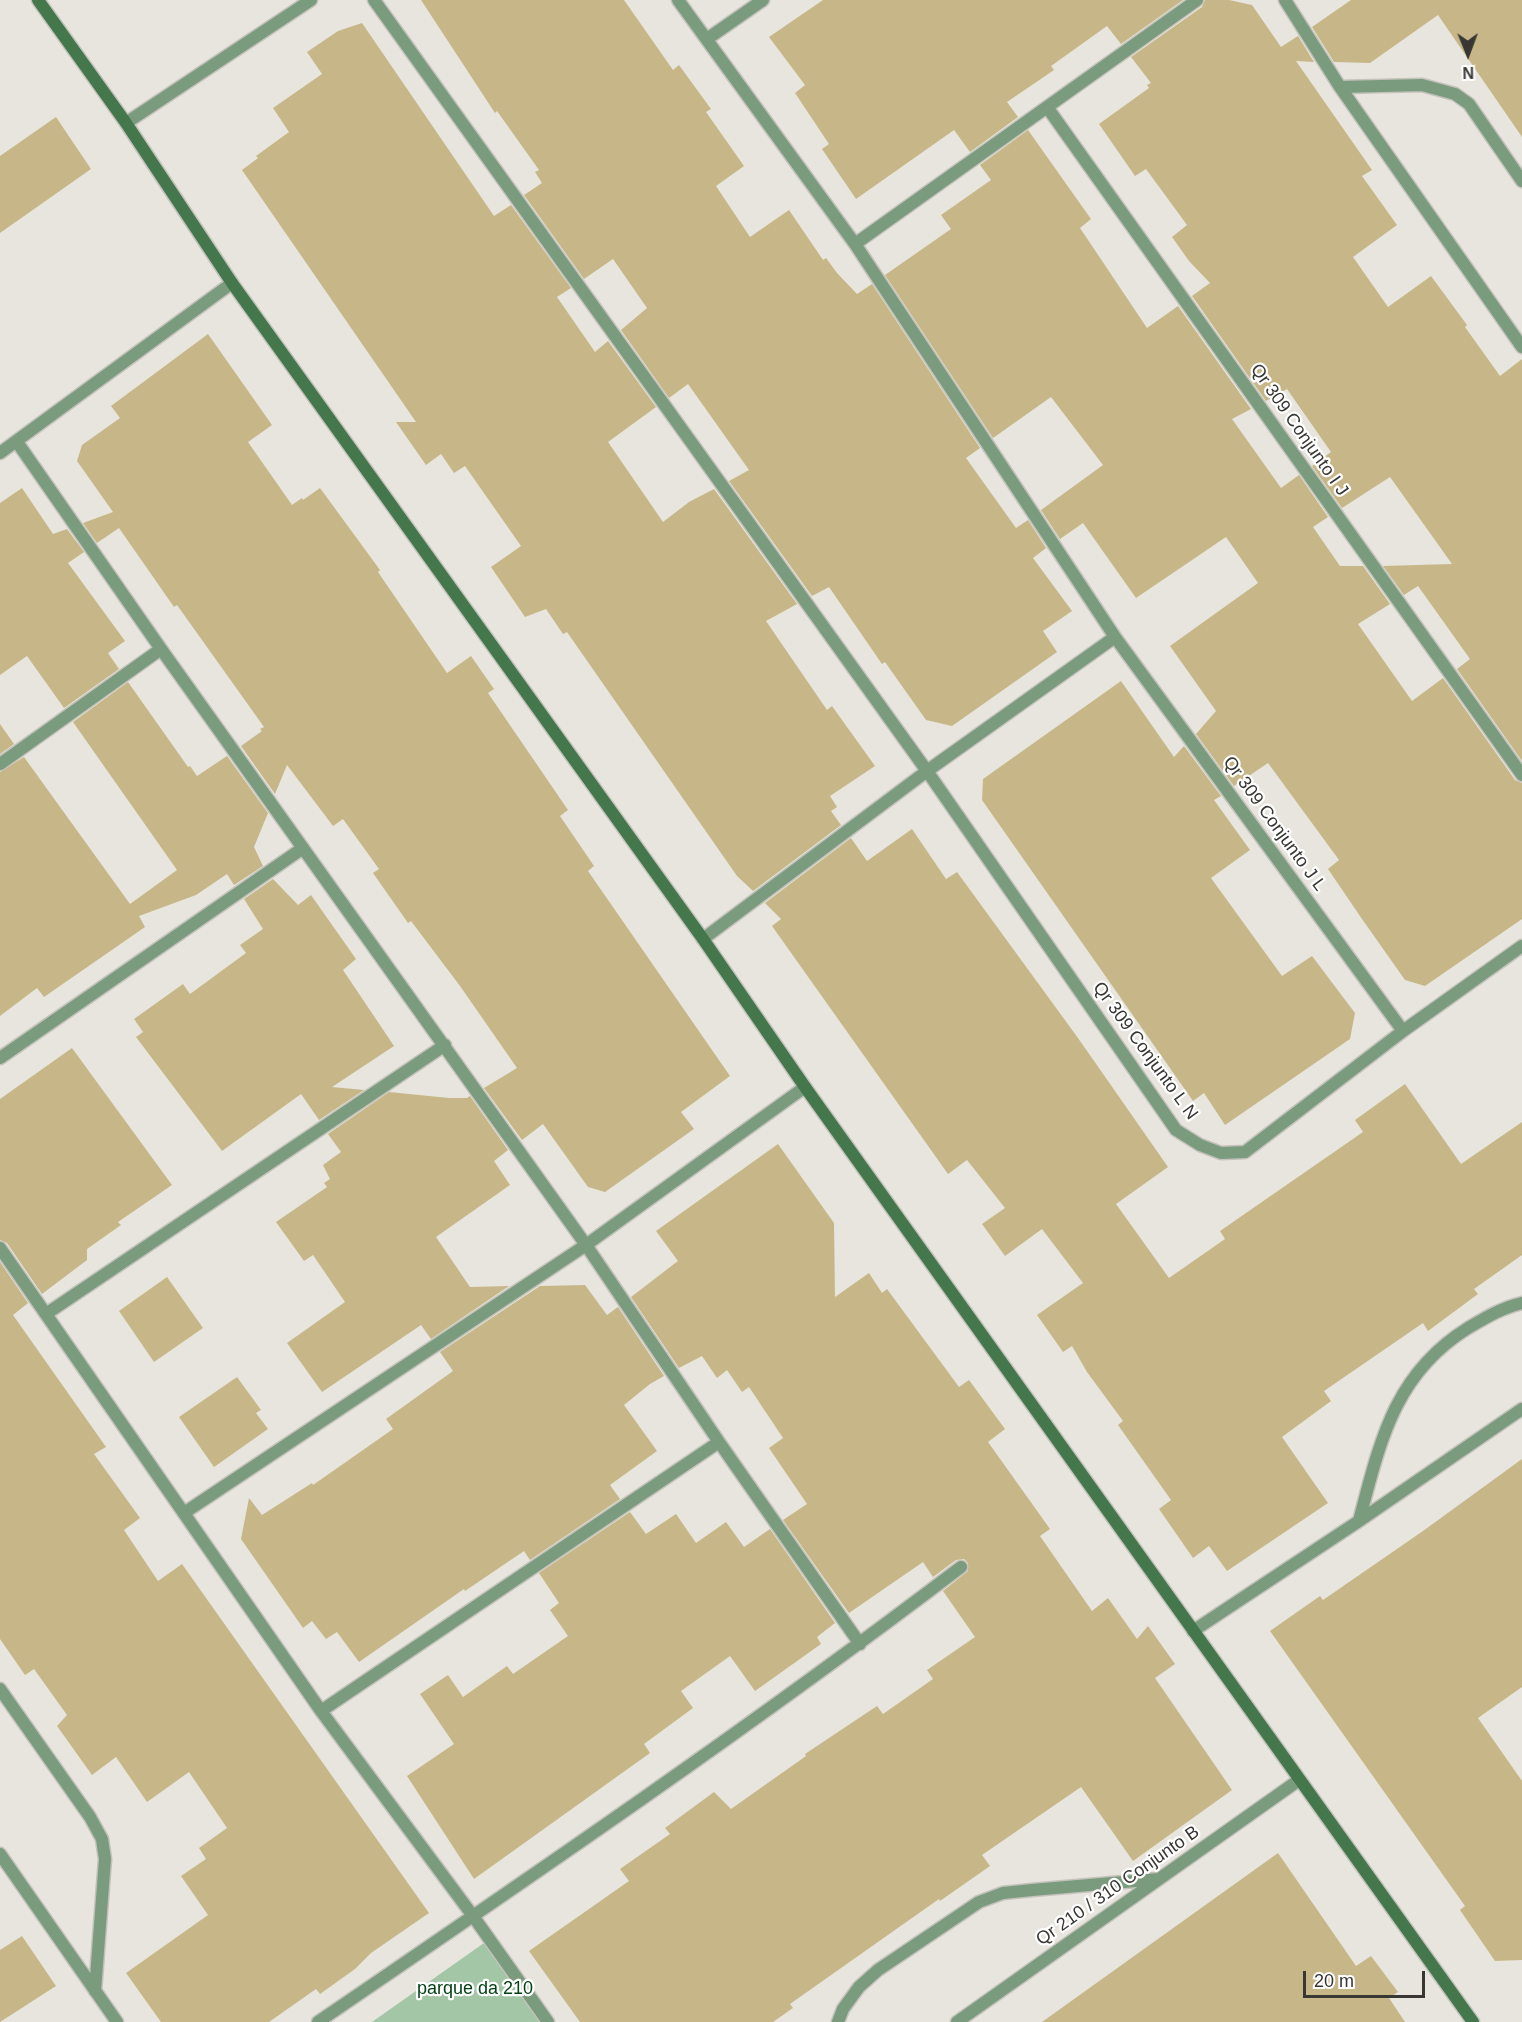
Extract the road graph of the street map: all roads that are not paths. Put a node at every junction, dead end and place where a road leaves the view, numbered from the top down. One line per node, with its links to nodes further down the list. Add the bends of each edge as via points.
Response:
1 (38, 0): 11 (street)
2 (311, 0): 11 (street)
3 (374, 0): 21 (street, Qr 309 Conjunto L N)
4 (678, 0): 8 (street, Qr 309 Conjunto J L)
5 (763, 0): 8 (street)
6 (1197, 0): 10 (street)
7 (1285, 0): 9 (street)
8 (707, 39): 13 (street, Qr 309 Conjunto J L)
9 (1341, 87): 12 (street, via 1422,85 1455,94 1469,104); 15 (street)
10 (1047, 107): 13 (street); 22 (street, Qr 309 Conjunto I J)
11 (126, 123): 14 (street)
12 (1522, 181)
13 (855, 244): 18 (street, Qr 309 Conjunto J L)
14 (232, 284): 16 (street); 24 (street)
15 (1522, 347)
16 (17, 442): 17 (street); 19 (street)
17 (0, 453)
18 (1115, 638): 21 (street); 26 (street, Qr 309 Conjunto J L)
19 (161, 649): 20 (street); 23 (street)
20 (0, 764)
21 (927, 771): 24 (street); 26 (street, Qr 309 Conjunto L N, via 1176,1130 1200,1145 1221,1153 1245,1152)
22 (1522, 775)
23 (303, 848): 27 (street); 28 (street)
24 (702, 939): 29 (street)
25 (1522, 946): 26 (street, Qr 309 Conjunto L N)
26 (1403, 1031)
27 (445, 1045): 30 (street); 33 (street)
28 (0, 1058)
29 (805, 1087): 30 (street); 39 (street)
30 (586, 1245): 35 (street); 36 (street)
31 (0, 1248): 33 (street)
32 (1522, 1303): 37 (street, via 1483,1319 1447,1341 1428,1359 1402,1394 1380,1443)
33 (46, 1314): 36 (street)
34 (1522, 1409): 37 (street)
35 (719, 1442): 40 (street); 42 (street)
36 (184, 1513): 42 (street)
37 (1359, 1521): 39 (street)
38 (961, 1567): 40 (street)
39 (1193, 1631): 43 (street)
40 (860, 1644): 46 (street)
41 (0, 1689): 47 (street, via 102,1839 105,1859)
42 (321, 1711): 46 (street)
43 (1299, 1780): 45 (street, Qr 210 / 310 Conjunto B); 53 (street)
44 (0, 1854): 47 (street)
45 (1159, 1879): 51 (street, via 1003,1893 978,1902 878,1970 859,1987); 52 (street, Qr 210 / 310 Conjunto B)
46 (473, 1916): 49 (street); 50 (street)
47 (95, 1990): 48 (street)
48 (117, 2022)
49 (318, 2022)
50 (548, 2022)
51 (838, 2022)
52 (957, 2022)
53 (1473, 2022)

